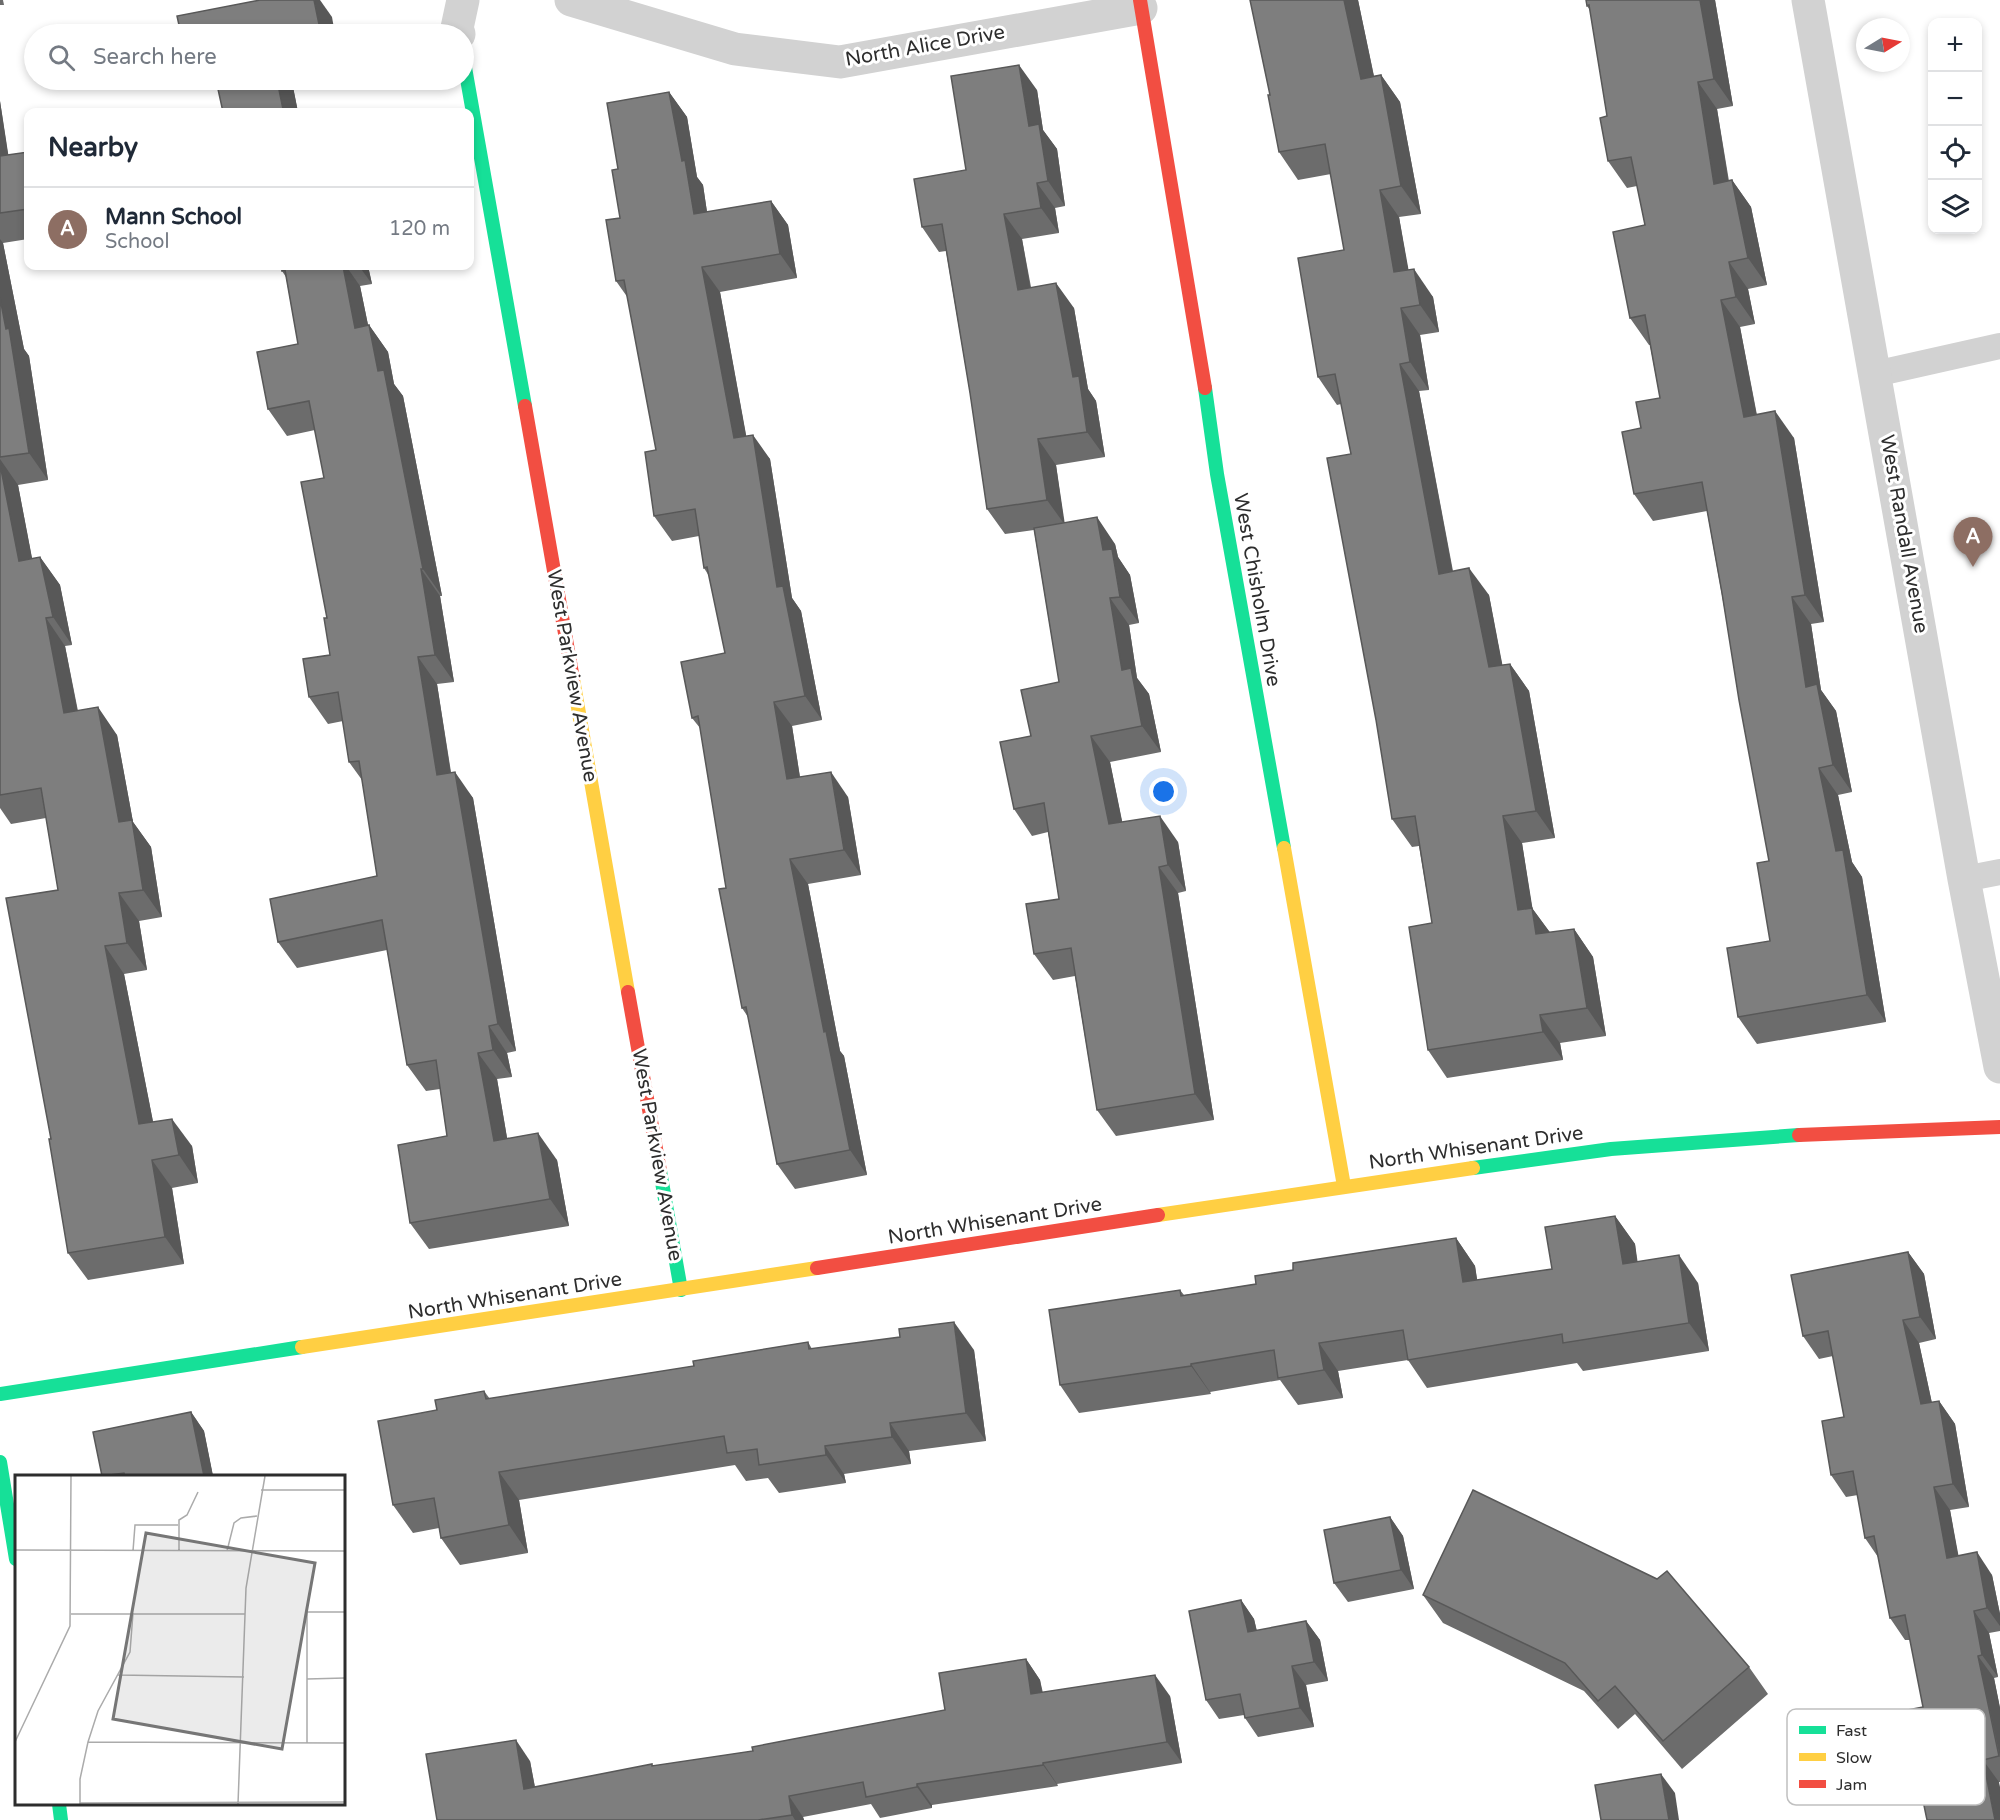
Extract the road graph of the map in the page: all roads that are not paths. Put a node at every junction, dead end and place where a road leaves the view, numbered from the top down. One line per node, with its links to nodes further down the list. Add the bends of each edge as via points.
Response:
1 (463, 0): 5 (street)
2 (571, 0): 4 (street, North Alice Drive, via 735,49 840,62)
3 (1808, 0): 10 (street, West Randall Avenue)
4 (1141, 4): 15 (street, West Chisholm Drive, via 1197,334 1216,474)
5 (458, 24)
6 (469, 90): 7 (street, West Parkview Avenue)
7 (472, 108)
8 (474, 119): 16 (street, West Parkview Avenue)
9 (2000, 346): 10 (lane)
10 (1875, 374): 12 (street, West Randall Avenue)
11 (2000, 872): 12 (lane)
12 (1964, 879): 13 (street, West Randall Avenue)
13 (2000, 1067)
14 (2000, 1127): 15 (street, North Whisenant Drive, via 1832,1132 1622,1148)
15 (1344, 1186): 16 (street, North Whisenant Drive)
16 (681, 1290): 17 (street, North Whisenant Drive)
17 (0, 1394)
18 (0, 1462): 19 (street)
19 (15, 1553)
20 (58, 1805): 21 (street)
21 (62, 1820)

